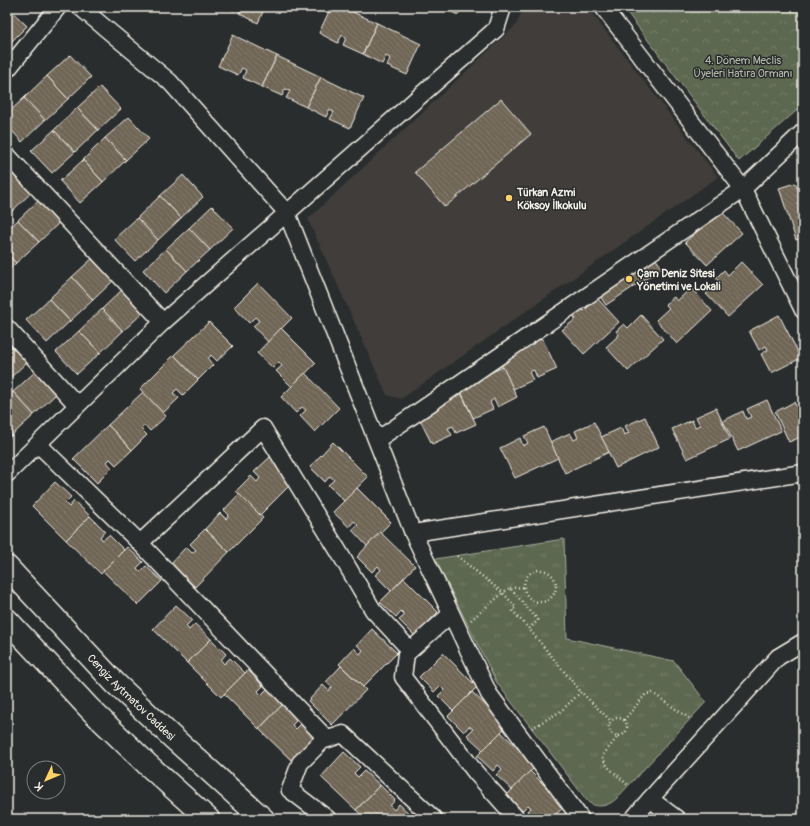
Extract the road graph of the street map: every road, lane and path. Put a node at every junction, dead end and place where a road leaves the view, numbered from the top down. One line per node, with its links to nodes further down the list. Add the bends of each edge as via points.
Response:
1 (58, 7): 5 (street)
2 (80, 7): 9 (street, via 170,82)
3 (503, 7): 9 (street, via 496,29)
4 (603, 7): 8 (street)
5 (7, 70)
6 (803, 132): 8 (street)
7 (7, 155): 11 (street)
8 (743, 189): 10 (street); 14 (street)
9 (287, 213): 11 (street); 14 (street)
10 (803, 310)
11 (163, 322): 13 (street)
12 (7, 328): 13 (street)
13 (77, 405): 15 (street)
14 (376, 440): 18 (street)
15 (38, 444): 17 (street); 19 (street)
16 (803, 473): 18 (street)
17 (7, 474)
18 (413, 533): 25 (street)
19 (140, 543): 30 (street, via 263,428 373,610); 37 (street)
20 (457, 556): 24 (path)
21 (7, 567): 41 (main road, Cengiz Aytmatov Caddesi, via 115,683)
22 (524, 587): 22 (path, via 532,600 542,603 551,599 557,585 548,571 536,570 527,576); 23 (path)
23 (510, 588): 24 (path); 28 (path, via 538,620)
24 (503, 593): 27 (path); 28 (path, via 516,607 512,610)
25 (451, 614): 30 (street); 45 (street, via 489,694)
26 (7, 620): 40 (main road, via 90,709)
27 (467, 623)
28 (529, 629): 31 (path)
29 (803, 642): 39 (street, via 778,657)
30 (410, 650): 44 (street, via 406,654 403,677 476,773)
31 (581, 692): 34 (path); 35 (path, via 561,711)
32 (690, 719): 33 (path, via 650,693 646,694)
33 (624, 720): 34 (path, via 616,718); 36 (path, via 627,725 626,731)
34 (611, 721): 36 (path, via 611,732)
35 (532, 728)
36 (619, 735): 38 (path, via 603,759)
37 (327, 739): 42 (street, via 300,763 290,790); 43 (street, via 343,734)
38 (629, 786)
39 (650, 799): 46 (street); 47 (street)
40 (208, 819)
41 (263, 819)
42 (328, 819)
43 (434, 819)
44 (517, 819)
45 (581, 819)
46 (633, 819)
47 (677, 819)

